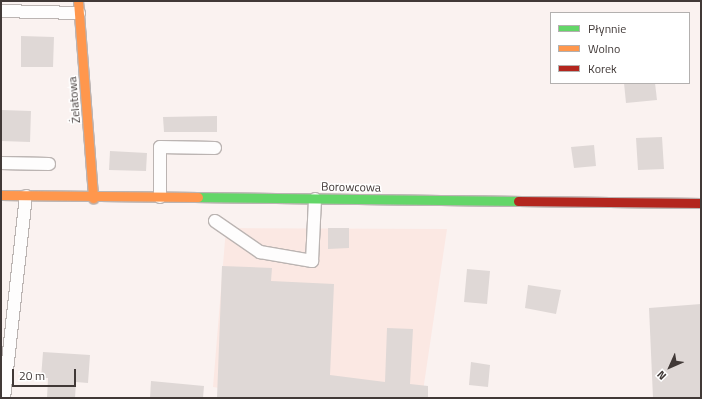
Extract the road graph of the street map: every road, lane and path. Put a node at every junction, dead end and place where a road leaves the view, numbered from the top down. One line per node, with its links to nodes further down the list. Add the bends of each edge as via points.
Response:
1 (79, 7): 2 (lane); 9 (street, Żelatowa)
2 (1, 11)
3 (215, 148): 8 (lane, via 160,147)
4 (1, 164): 5 (lane)
5 (49, 164)
6 (1, 195): 7 (street, Borowcowa)
7 (26, 196): 9 (street, Borowcowa); 13 (lane)
8 (160, 197): 9 (street, Borowcowa); 10 (street, Borowcowa)
9 (93, 198)
10 (315, 199): 11 (street, Borowcowa); 12 (lane, via 312,261 260,252)
11 (701, 203)
12 (215, 221)
13 (4, 398)

